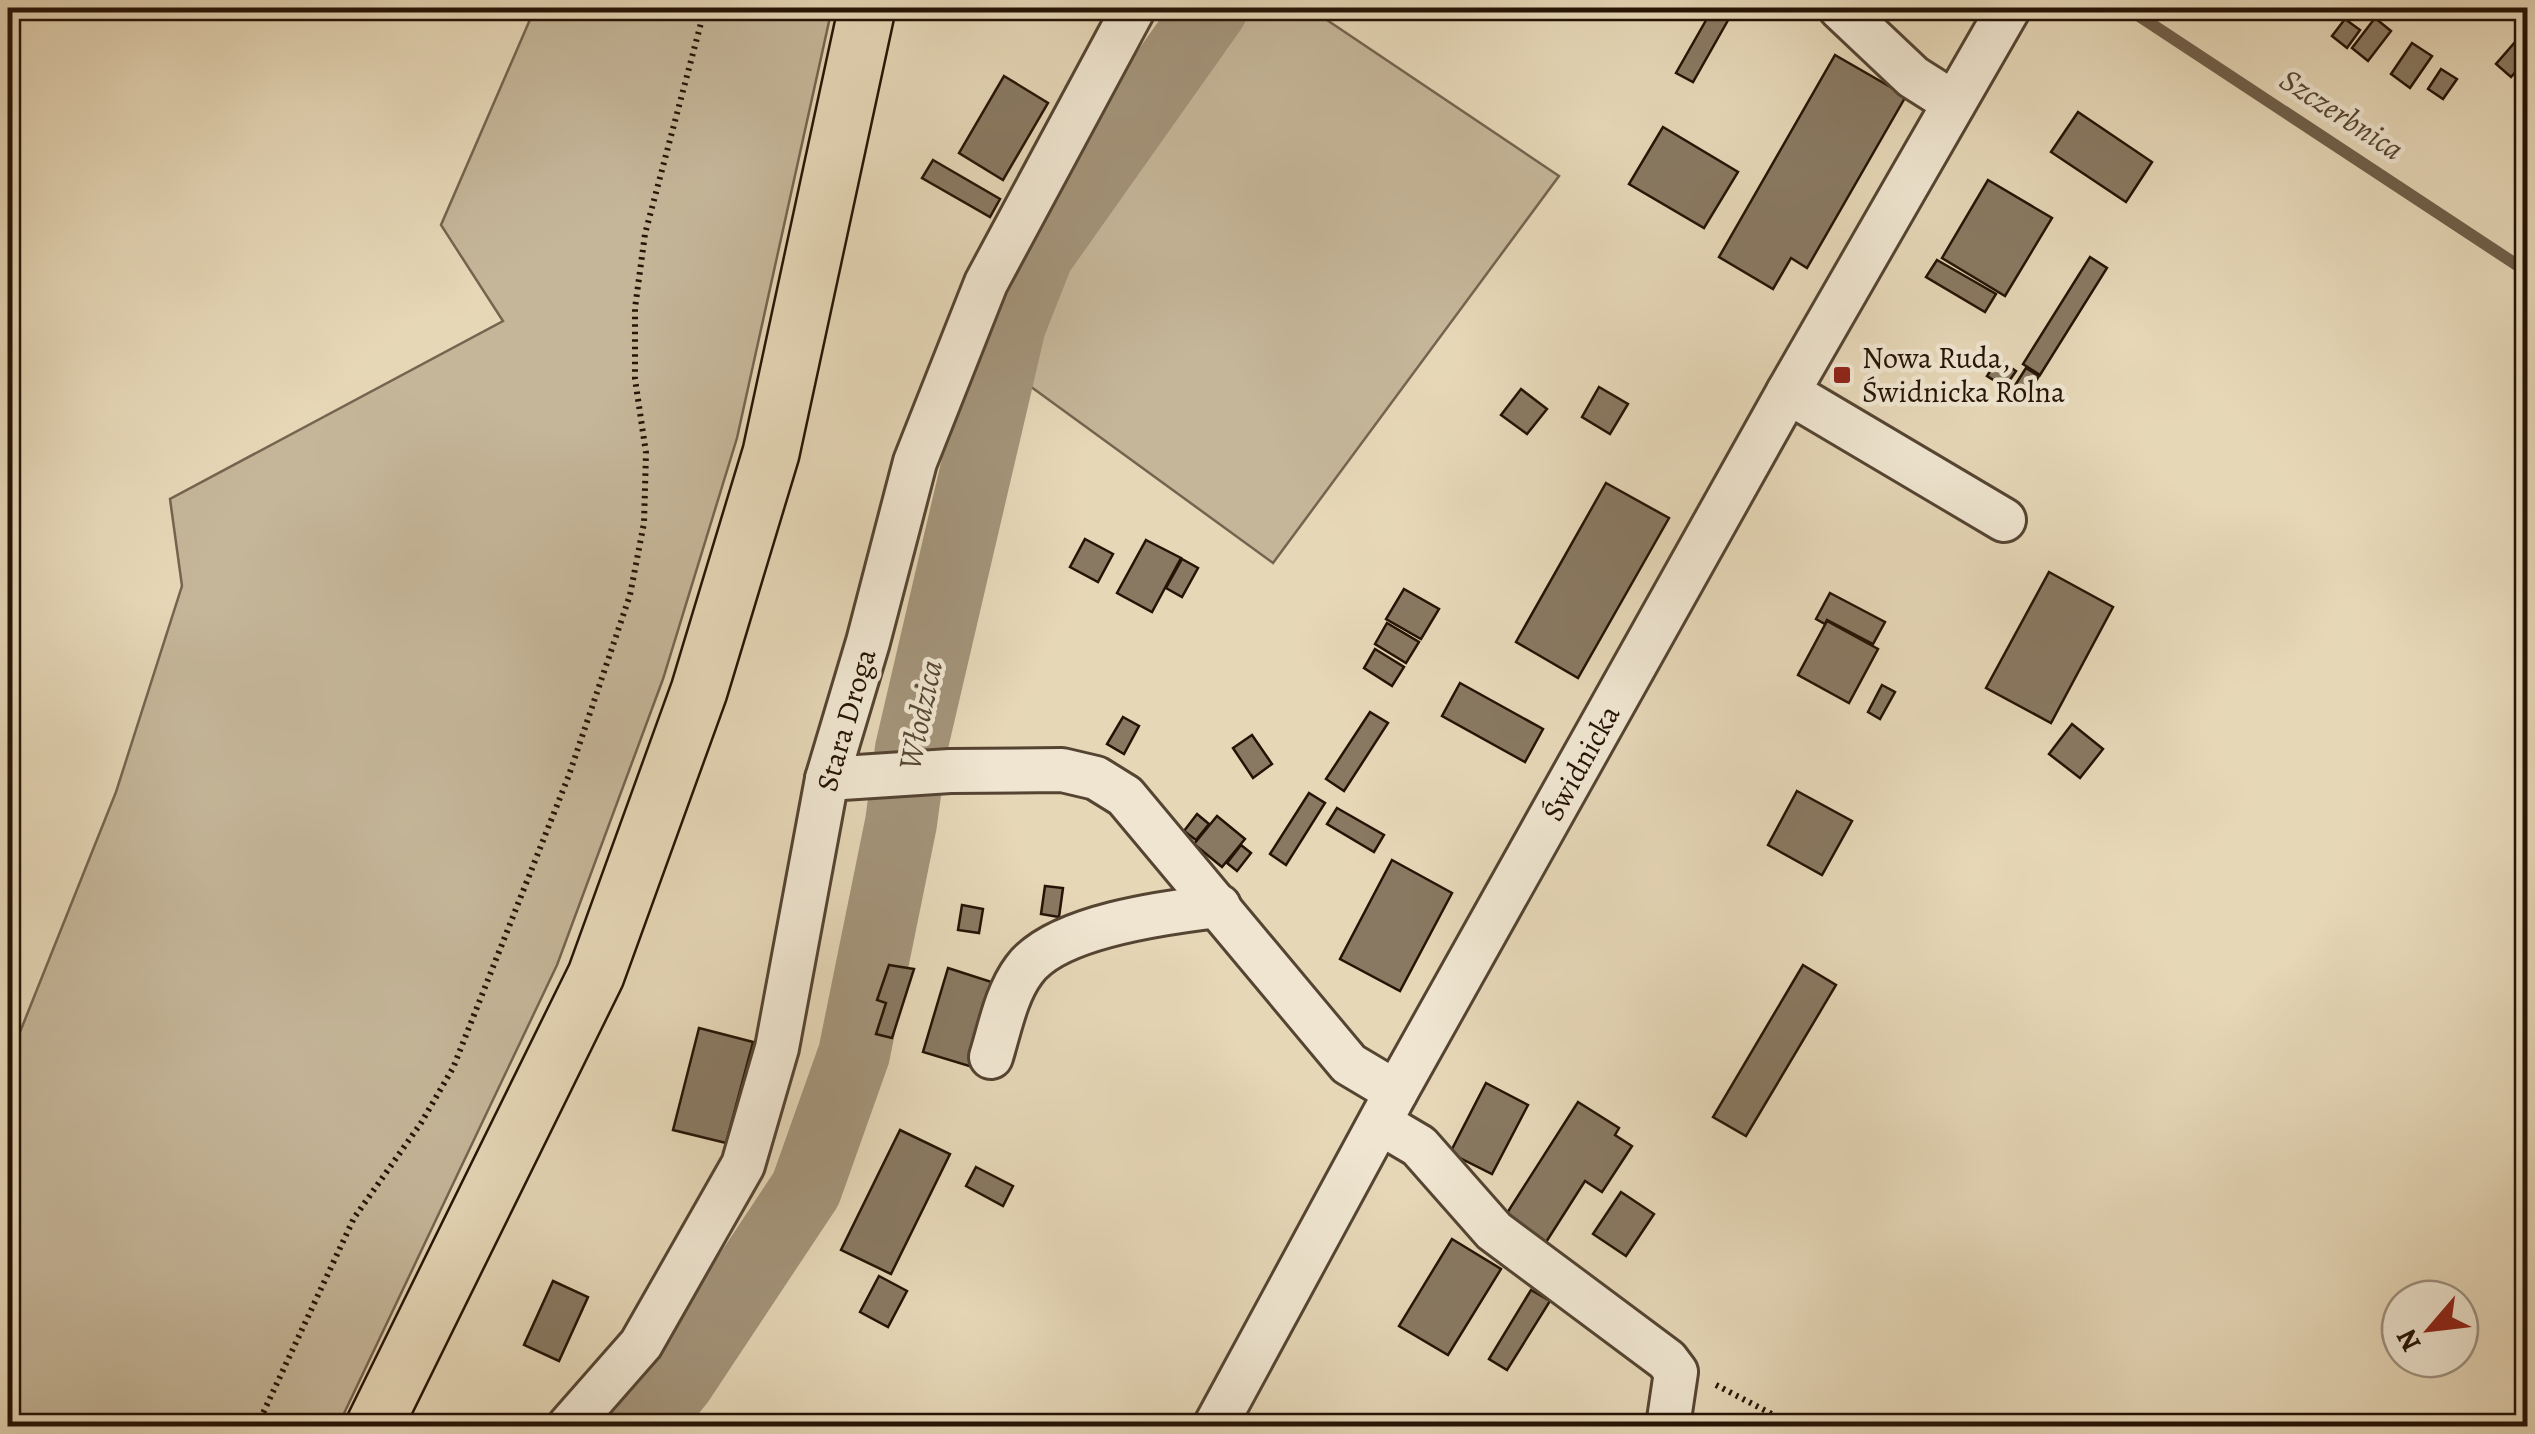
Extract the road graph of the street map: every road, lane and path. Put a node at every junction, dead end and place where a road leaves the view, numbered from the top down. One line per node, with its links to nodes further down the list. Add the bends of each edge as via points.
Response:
1 (705, 8): 14 (path, via 645,234 635,308 635,378 646,453 644,523 630,595 570,775 454,1068 354,1218)
2 (868, 8): 15 (main road, via 772,453 699,691 596,975)
3 (1134, 8): 9 (street, Stara Droga, via 986,283 914,462)
4 (1840, 8): 6 (street, via 1914,77)
5 (2009, 8): 6 (street, Świdnicka)
6 (1954, 103): 7 (street, Świdnicka)
7 (1788, 392): 8 (street); 12 (street, Świdnicka)
8 (2004, 520)
9 (838, 779): 10 (street, via 1062,770 1096,778 1125,796); 16 (street, Stara Droga, via 744,1165 641,1344)
10 (1219, 906): 11 (street, via 1154,914 1038,954 1013,989); 12 (street)
11 (991, 1057)
12 (1388, 1107): 13 (street, via 1494,1231); 17 (street, Świdnicka)
13 (1667, 1360): 18 (street, via 1676,1372); 19 (path)
14 (257, 1426)
15 (374, 1426)
16 (570, 1426)
17 (1215, 1426)
18 (1668, 1426)
19 (1794, 1426)

